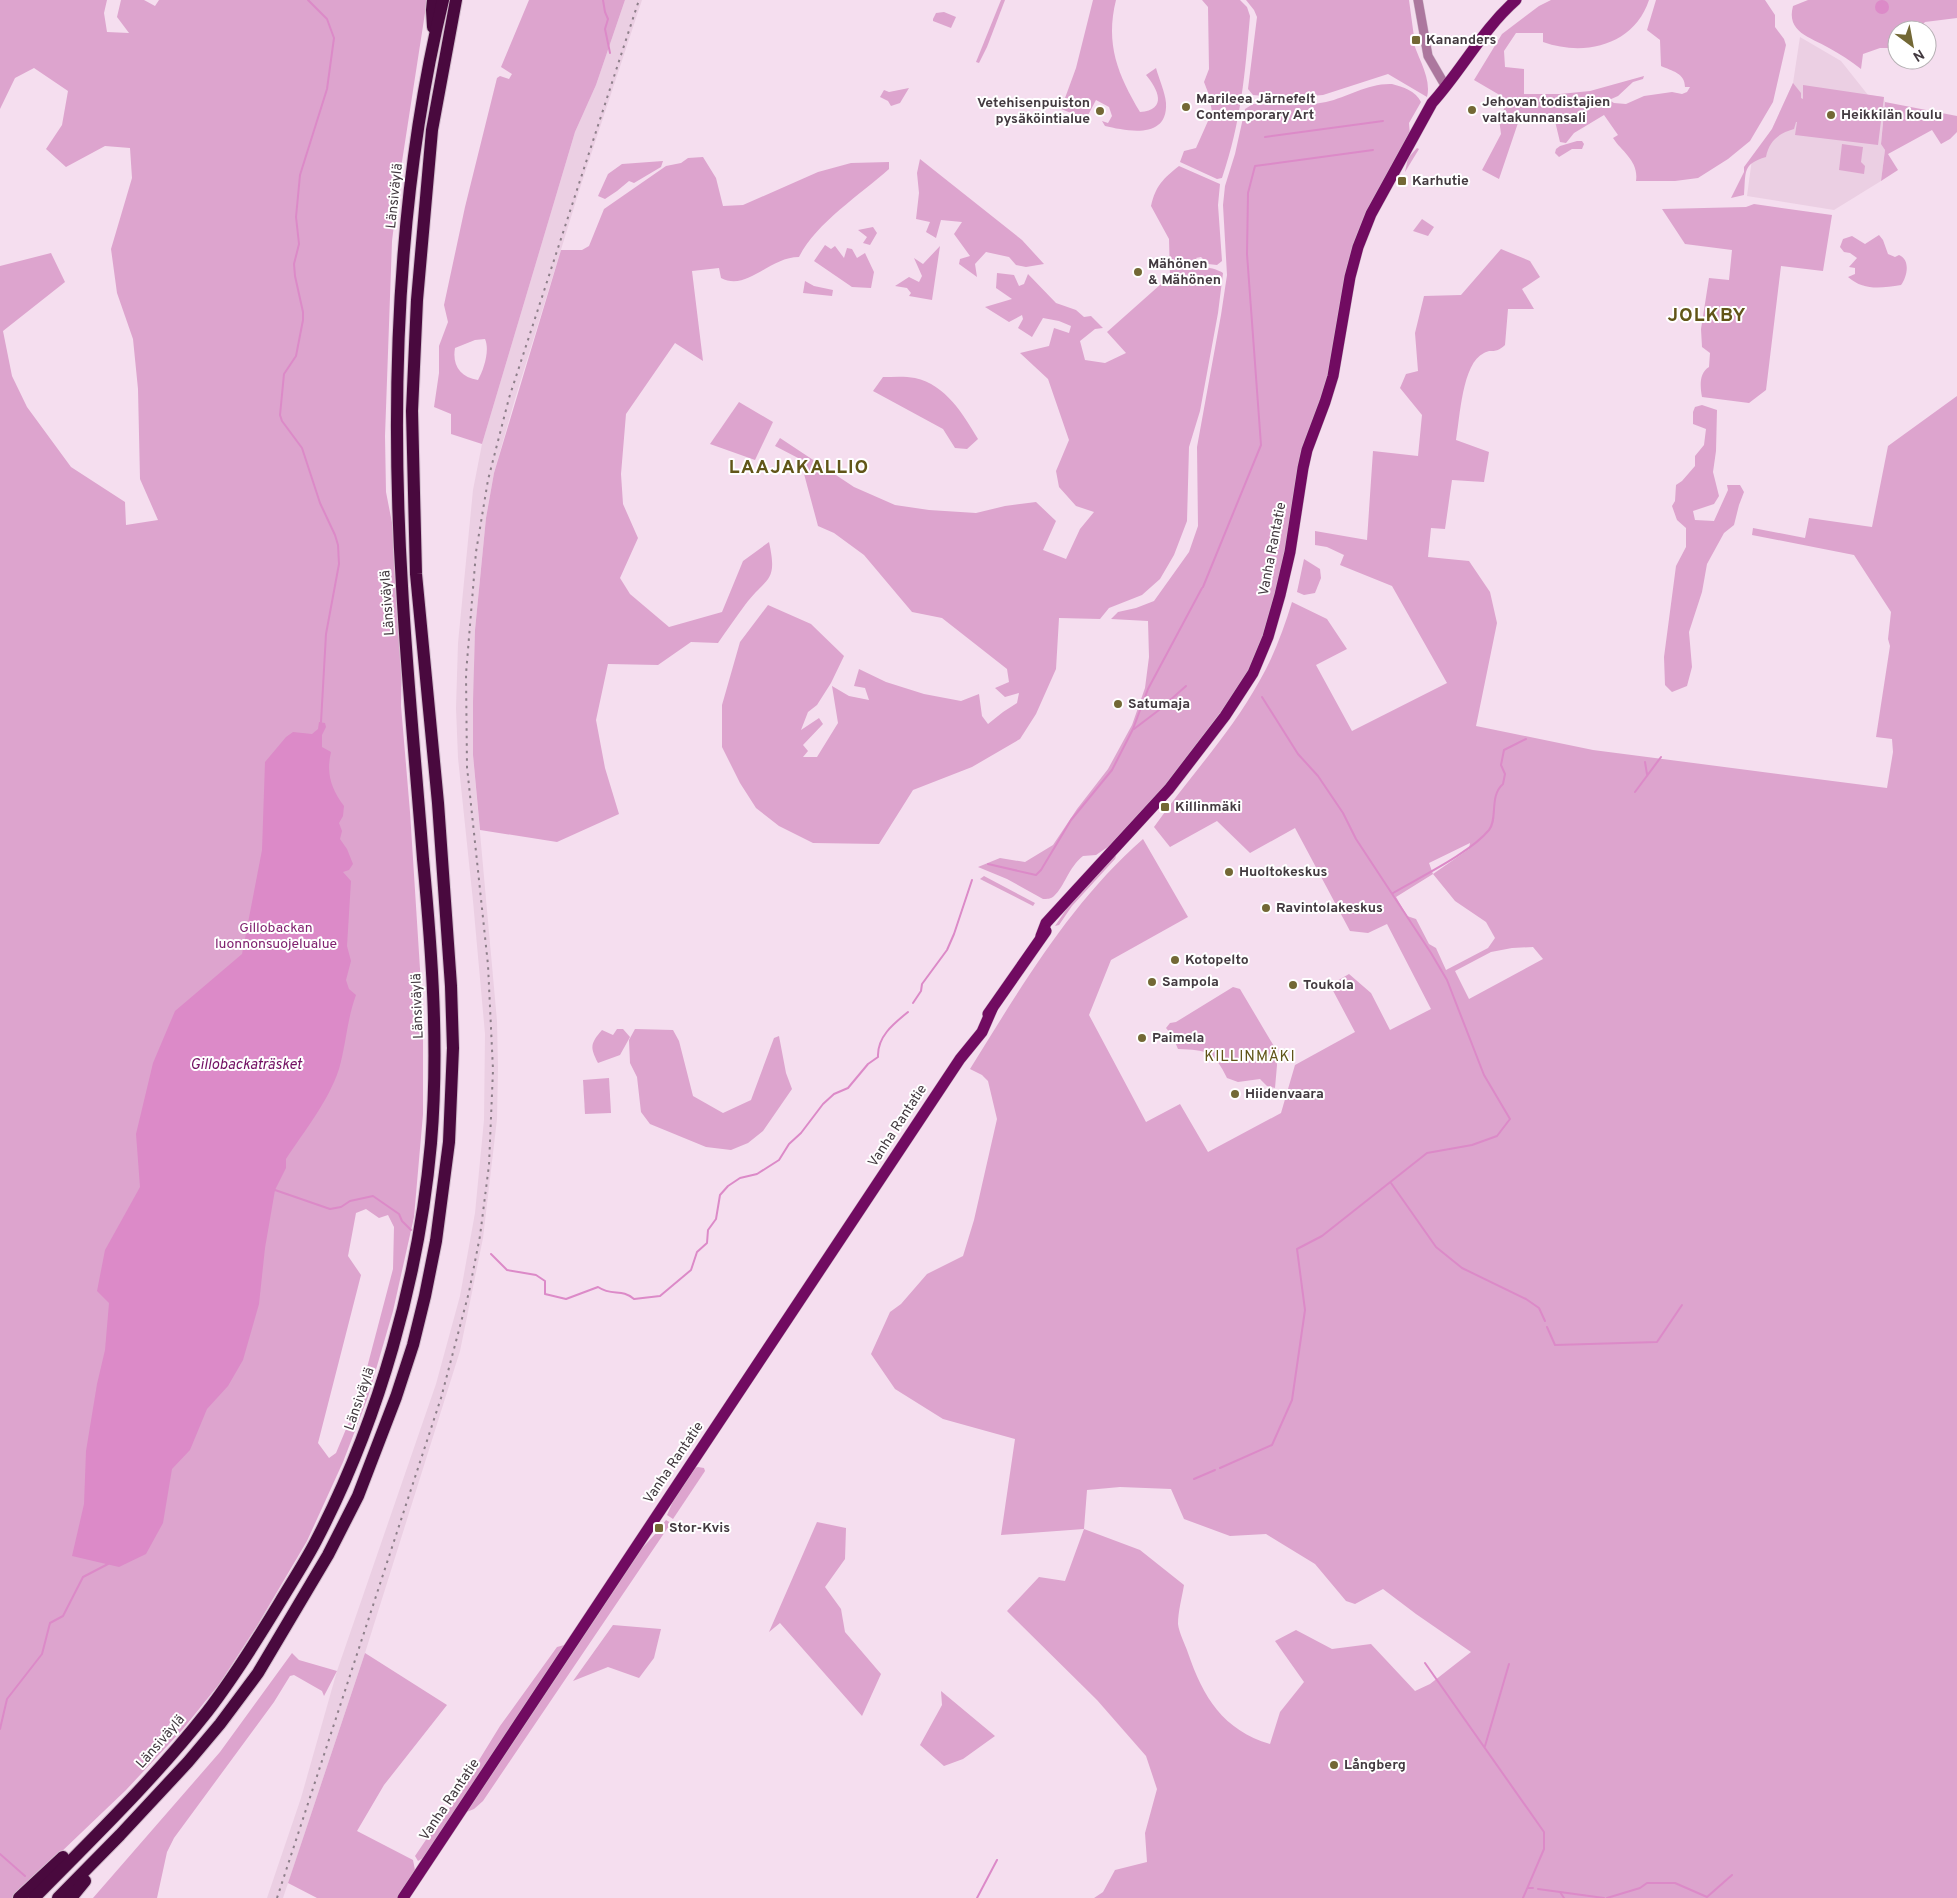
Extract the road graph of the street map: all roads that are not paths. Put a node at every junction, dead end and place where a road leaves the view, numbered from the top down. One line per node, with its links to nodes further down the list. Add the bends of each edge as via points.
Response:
1 (433, 0): 6 (highway)
2 (443, 0): 6 (highway, Länsiväylä)
3 (456, 0): 9 (highway, via 432,130 417,300 412,411 416,574 438,804 453,1048 450,1132 426,1296 396,1397 358,1496 328,1556 258,1673 220,1724)
4 (1418, 0): 7 (street, via 1428,56)
5 (1516, 0): 7 (main road, Vanha Rantatie, via 1480,38)
6 (434, 37): 8 (highway, Länsiväylä, via 407,218 396,411 402,583 434,991 434,1096 425,1196 407,1292 381,1389 315,1544 244,1661 200,1720)
7 (1446, 87): 14 (main road, Vanha Rantatie, via 1372,214 1358,248 1333,376 1307,450 1280,595 1253,673 1226,716 1168,789 1046,923 1041,936 976,1028 970,1045)
8 (128, 1802): 10 (highway, via 94,1827); 11 (highway, Länsiväylä)
9 (120, 1835): 12 (highway); 13 (highway)
10 (19, 1898)
11 (34, 1898)
12 (58, 1898)
13 (71, 1898)
14 (403, 1898)

